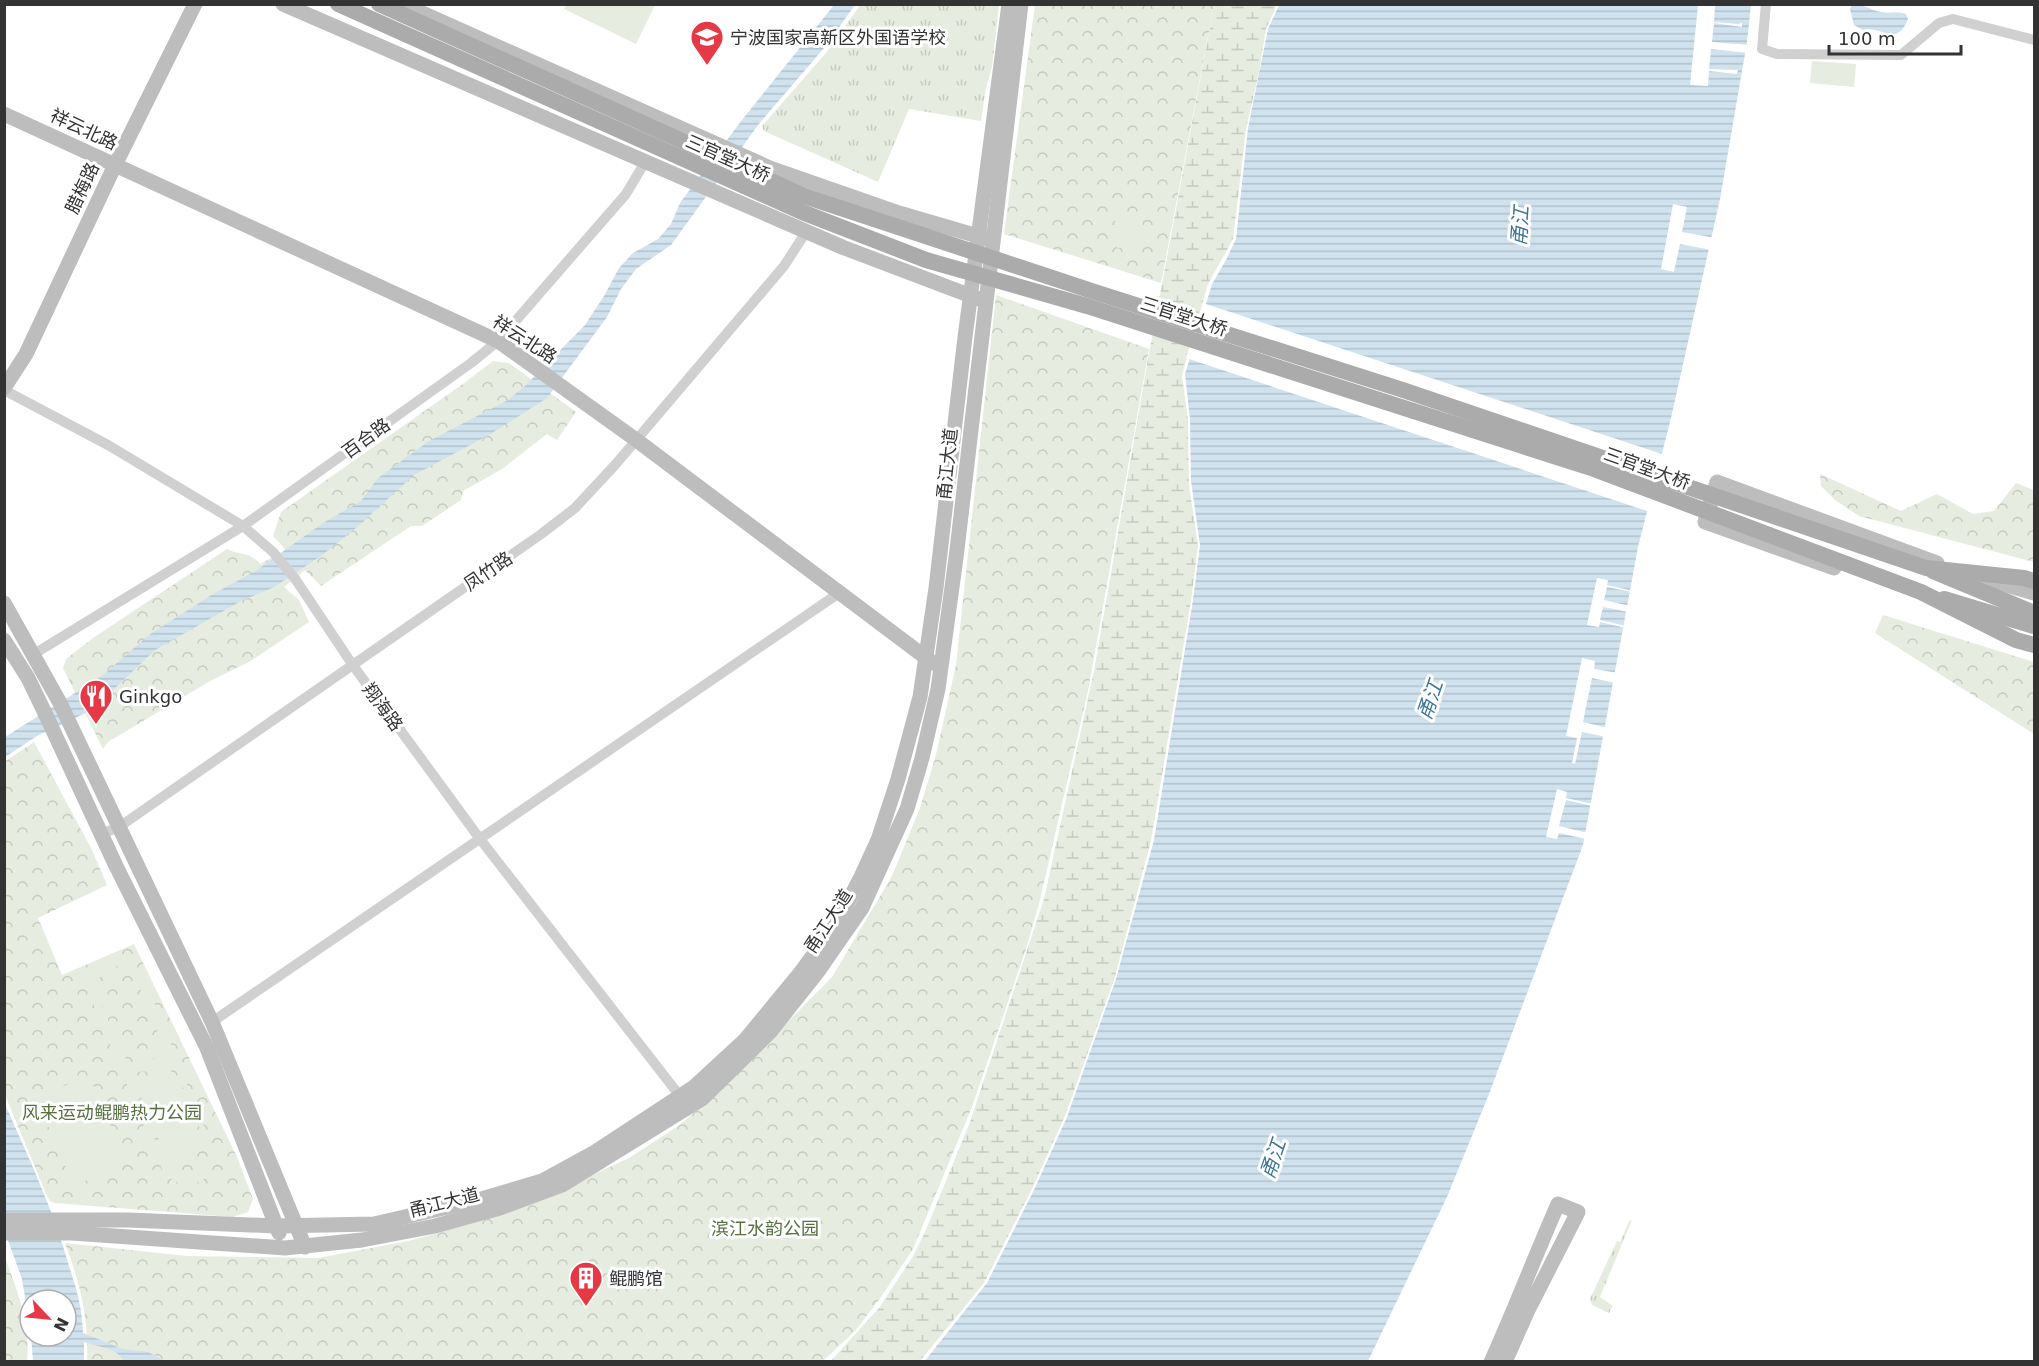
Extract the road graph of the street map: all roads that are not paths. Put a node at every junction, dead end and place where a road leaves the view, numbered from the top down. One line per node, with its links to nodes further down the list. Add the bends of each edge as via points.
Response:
1 (195, 4): 12 (street, 腊梅路)
2 (283, 4): 11 (street)
3 (338, 4): 24 (main road, 三官堂大桥, bridge, via 802,212 926,260 1098,310 1594,469)
4 (379, 4): 22 (main road, 三官堂大桥, bridge, via 804,196 1403,390)
5 (402, 4): 14 (street, via 770,168)
6 (1009, 4): 14 (street, 甬江大道)
7 (1021, 4): 15 (street, 甬江大道)
8 (1766, 4): 9 (street, via 1762,49 1777,54 1901,55 1939,24 1953,19)
9 (2034, 40)
10 (4, 114): 12 (street, 祥云北路)
11 (645, 162): 13 (street); 18 (street, 百合路, via 626,194)
12 (115, 165): 18 (street, 祥云北路); 19 (street, 腊梅路, via 26,354)
13 (806, 232): 16 (street); 20 (street, 凤竹路, via 784,266)
14 (979, 237): 15 (street); 16 (street, 甬江大道)
15 (994, 240): 17 (street, 甬江大道)
16 (971, 296): 17 (street); 34 (street, 甬江大道)
17 (986, 301): 36 (street, 甬江大道)
18 (498, 341): 20 (street, 祥云北路); 21 (street, 百合路)
19 (4, 389): 21 (street, 翔海路, via 108,445)
20 (635, 439): 25 (street, 祥云北路); 35 (street, 凤竹路, via 575,508)
21 (243, 526): 33 (street, 百合路); 35 (street, 翔海路, via 273,552 296,580)
22 (1926, 568): 23 (main road, bridge); 28 (main road, 三官堂大桥, bridge)
23 (2034, 581)
24 (1921, 592): 29 (main road, 三官堂大桥, bridge); 32 (main road, bridge, via 2016,640)
25 (839, 593): 34 (street, 祥云北路); 39 (street)
26 (2034, 593): 30 (street, via 1959,572 1717,482 1705,522 1916,597)
27 (4, 603): 33 (street)
28 (2034, 613)
29 (2034, 626)
30 (2034, 632)
31 (4, 640): 38 (street, via 28,678)
32 (2034, 645)
33 (34, 654): 37 (street)
34 (926, 658): 36 (street, 祥云北路); 41 (street, 甬江大道, via 920,697 878,840 837,922 745,1040 694,1087)
35 (352, 664): 37 (street, 凤竹路); 39 (street, 翔海路)
36 (940, 669): 41 (street, 甬江大道, via 907,809 862,908 770,1032 703,1098)
37 (119, 827): 38 (street, 凤竹路); 40 (street)
38 (101, 834): 44 (street, via 207,1048)
39 (480, 838): 40 (street); 41 (street, 翔海路)
40 (212, 1023): 42 (street)
41 (684, 1102): 42 (street, 甬江大道, via 542,1181 374,1224); 46 (street, 甬江大道, via 562,1185 435,1226)
42 (294, 1225): 44 (street, 甬江大道); 46 (street)
43 (71, 1226): 44 (street, 甬江大道); 45 (street, 甬江大道); 47 (street, 甬江大道)
44 (276, 1226): 47 (street)
45 (5, 1229)
46 (305, 1247): 47 (street, 甬江大道)
47 (285, 1248)
48 (1491, 1362): 49 (street, via 1558,1204 1578,1212)
49 (1505, 1362)

